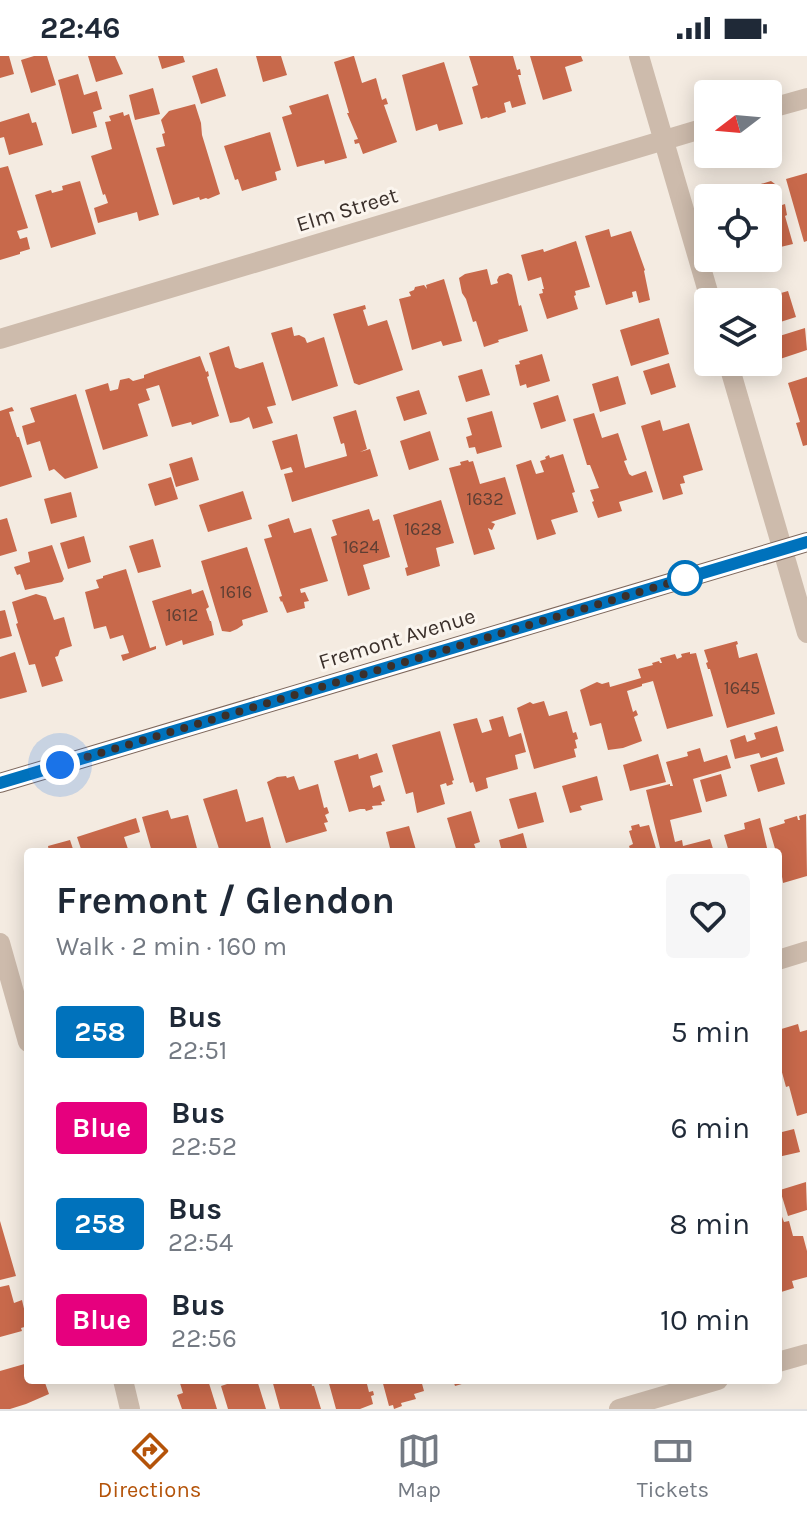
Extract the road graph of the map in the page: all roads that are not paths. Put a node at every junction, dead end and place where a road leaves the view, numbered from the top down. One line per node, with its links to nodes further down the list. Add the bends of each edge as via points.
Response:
1 (639, 56): 5 (street)
2 (807, 98): 3 (street)
3 (782, 105)
4 (694, 131): 5 (street, Elm Street)
5 (664, 140): 6 (street); 7 (street, Elm Street)
6 (707, 288)
7 (0, 339)
8 (732, 376): 10 (street)
9 (807, 542): 10 (main road, Fremont Avenue)
10 (784, 549): 11 (street); 12 (main road, Fremont Avenue)
11 (807, 633)
12 (0, 783)
13 (0, 943): 16 (street)
14 (807, 951): 15 (street)
15 (782, 959)
16 (24, 1028)
17 (807, 1354): 18 (street)
18 (782, 1361)
19 (124, 1384): 21 (street)
20 (704, 1384): 22 (street)
21 (130, 1409)
22 (619, 1409)

